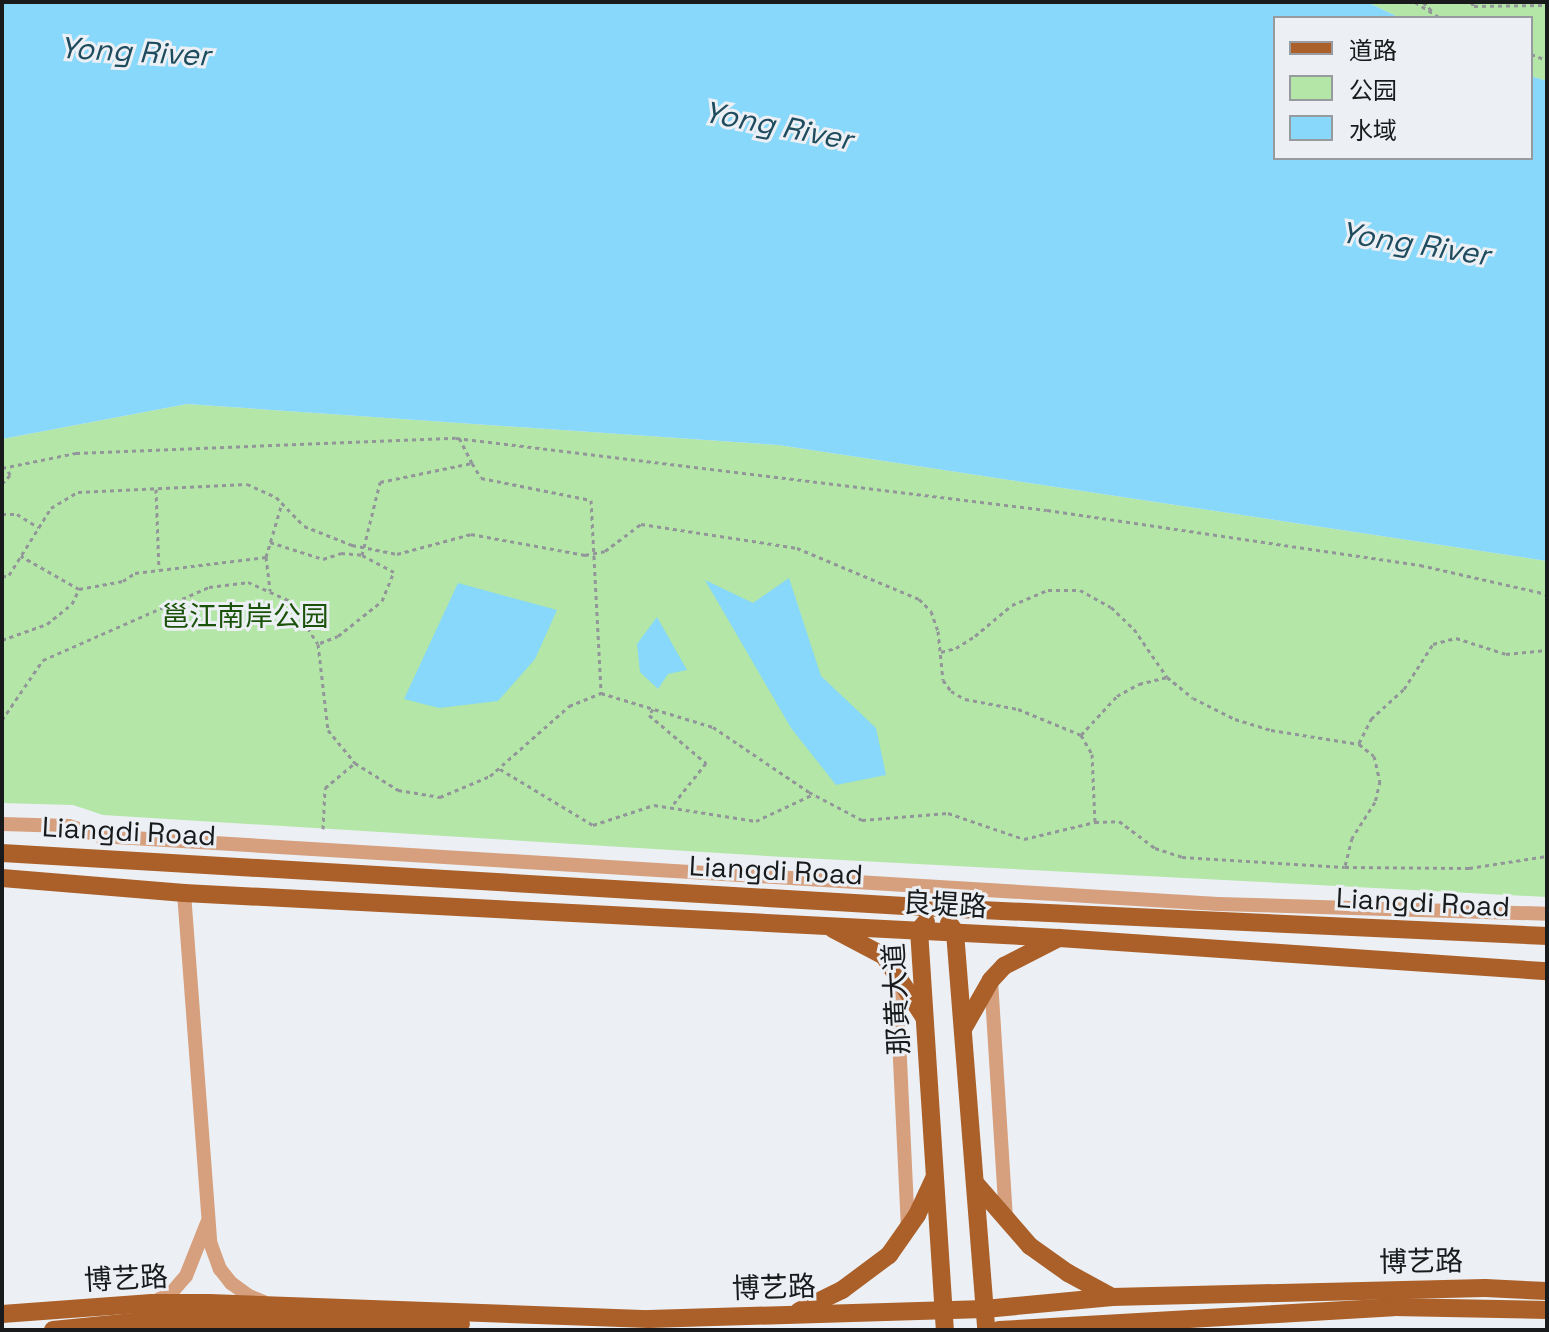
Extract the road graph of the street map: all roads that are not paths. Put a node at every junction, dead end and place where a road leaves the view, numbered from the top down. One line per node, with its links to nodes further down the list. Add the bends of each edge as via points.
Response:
1 (2, 824): 6 (street, via 69,826 99,836 1187,903)
2 (2, 853): 5 (main road, Liangdi Road)
3 (2, 878): 4 (main road, Liangdi Road)
4 (184, 893): 7 (main road, Liangdi Road); 20 (street)
5 (938, 908): 8 (main road, 那黄大道); 9 (main road); 10 (main road, Liangdi Road)
6 (1547, 914)
7 (827, 925): 8 (main road, 良堤路); 13 (main road, via 884,956)
8 (919, 930): 9 (main road, 良堤路); 15 (main road, 那黄大道)
9 (955, 932): 11 (main road, 良堤路); 16 (main road)
10 (1547, 936)
11 (1059, 938): 12 (main road); 14 (main road, via 1004,966)
12 (1547, 971)
13 (896, 974): 15 (main road); 21 (street)
14 (991, 980): 16 (main road); 19 (street)
15 (924, 1018): 17 (main road, 那黄大道)
16 (963, 1029): 18 (main road)
17 (935, 1177): 21 (main road); 25 (main road, 那黄大道)
18 (975, 1183): 19 (main road); 24 (main road)
19 (1006, 1218): 23 (main road, via 1030,1246)
20 (207, 1223): 27 (street, via 186,1276); 28 (street, via 226,1277)
21 (908, 1227): 30 (main road, via 889,1255 842,1290)
22 (1547, 1291): 23 (main road, 博艺路)
23 (1112, 1297): 24 (main road, 博艺路)
24 (985, 1309): 25 (main road, 博艺路); 37 (main road)
25 (944, 1310): 30 (main road, 博艺路); 36 (main road, 那黄大道)
26 (1547, 1310): 31 (main road, 博艺路, via 1393,1307)
27 (153, 1312): 28 (main road, 博艺路); 29 (main road, 博艺路); 32 (main road, 博艺路); 33 (street)
28 (277, 1312): 30 (main road, 博艺路, via 649,1319); 34 (street); 35 (main road, 博艺路)
29 (2, 1314)
30 (793, 1315)
31 (1092, 1327): 38 (main road, 博艺路)
32 (53, 1330)
33 (177, 1330)
34 (252, 1330)
35 (714, 1330)
36 (945, 1330)
37 (986, 1330)
38 (999, 1330)

